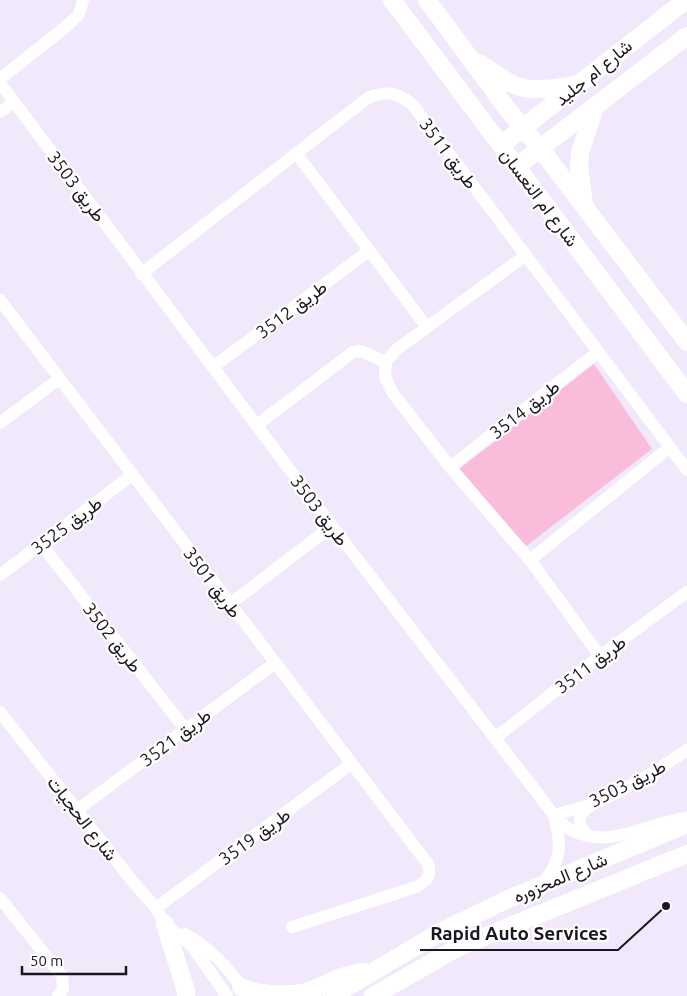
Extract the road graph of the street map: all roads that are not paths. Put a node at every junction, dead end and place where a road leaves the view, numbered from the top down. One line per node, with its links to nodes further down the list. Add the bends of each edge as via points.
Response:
1 (83, 0): 7 (street, via 79,14 68,25)
2 (392, 0): 14 (main road, شارع ام النعسان)
3 (427, 0): 6 (main road, شارع ام النعسان)
4 (686, 0): 9 (main road, شارع ام جليد)
5 (687, 36): 11 (main road, شارع ام جليد)
6 (472, 59): 9 (main road, via 524,88); 13 (main road, شارع ام النعسان)
7 (0, 78)
8 (0, 83): 10 (street, طريق 3503)
9 (576, 85): 13 (main road, شارع ام جليد)
10 (14, 102): 12 (street); 21 (street, طريق 3503)
11 (595, 107): 15 (main road, شارع ام جليد); 18 (main road, via 580,154)
12 (0, 112)
13 (524, 128): 14 (main road, شارع ام جليد); 15 (main road, شارع ام النعسان)
14 (501, 145): 17 (main road, شارع ام النعسان)
15 (540, 148): 17 (main road, شارع ام جليد); 18 (main road, شارع ام النعسان)
16 (296, 153): 19 (street); 20 (street, طريق 3511, via 369,97 386,92 400,95 412,104); 21 (street, طريق 3511)
17 (517, 166): 29 (main road, شارع ام النعسان)
18 (584, 207): 24 (main road, شارع ام النعسان)
19 (370, 250): 23 (street); 27 (street, طريق 3512)
20 (526, 255): 23 (street); 25 (street, طريق 3511)
21 (141, 274): 27 (street, طريق 3503)
22 (0, 300): 28 (street, طريق 3501)
23 (426, 326): 26 (street)
24 (687, 342)
25 (598, 352): 32 (street, طريق 3511); 33 (street, طريق 3514)
26 (386, 362): 31 (street, via 361,351 349,354); 33 (street, via 385,376 392,392)
27 (213, 367): 31 (street, طريق 3503)
28 (60, 379): 30 (street); 35 (street, طريق 3501)
29 (687, 394)
30 (0, 422)
31 (257, 425): 36 (street, طريق 3503)
32 (670, 447): 34 (street, طريق 3511); 38 (street)
33 (450, 467): 38 (street)
34 (687, 470)
35 (132, 475): 37 (street, طريق 3525); 41 (street, طريق 3501)
36 (332, 526): 41 (street); 46 (street, طريق 3503)
37 (41, 544): 39 (street, طريق 3525); 45 (street, طريق 3502)
38 (530, 560): 42 (street)
39 (0, 575)
40 (687, 592): 42 (street, طريق 3511)
41 (230, 604): 43 (street, طريق 3501)
42 (600, 656): 46 (street, طريق 3511)
43 (275, 663): 45 (street, طريق 3521); 48 (street, طريق 3501)
44 (0, 712): 50 (street, شارع الحجيات)
45 (185, 729): 50 (street, طريق 3521)
46 (495, 738): 51 (street, طريق 3503)
47 (687, 750): 49 (street, طريق 3503, via 636,783)
48 (351, 764): 58 (street, طريق 3519); 60 (street, طريق 3501, via 428,864 430,874 427,880 416,886)
49 (593, 804): 51 (street, طريق 3503); 54 (street, via 584,810 579,820)
50 (76, 810): 58 (street, شارع الحجيات)
51 (554, 815): 54 (street, via 571,830); 56 (street, via 560,842 558,857)
52 (687, 818): 54 (street, via 622,835)
53 (687, 824): 56 (main road, شارع المحزوره)
54 (588, 836)
55 (687, 854): 66 (main road, شارع المحزوره, via 459,947)
56 (543, 884): 61 (main road, شارع المحزوره, via 442,931)
57 (0, 898): 63 (street, via 62,976 63,988)
58 (156, 908): 59 (street, شارع الحجيات)
59 (165, 924): 62 (street, شارع الحجيات); 62 (street, via 199,941 209,950); 64 (main road)
60 (292, 928)
61 (374, 972): 62 (main road, via 351,973 302,994); 65 (main road, شارع المحزوره)
62 (239, 993)
63 (58, 996)
64 (186, 996)
65 (332, 996)
66 (373, 996)

